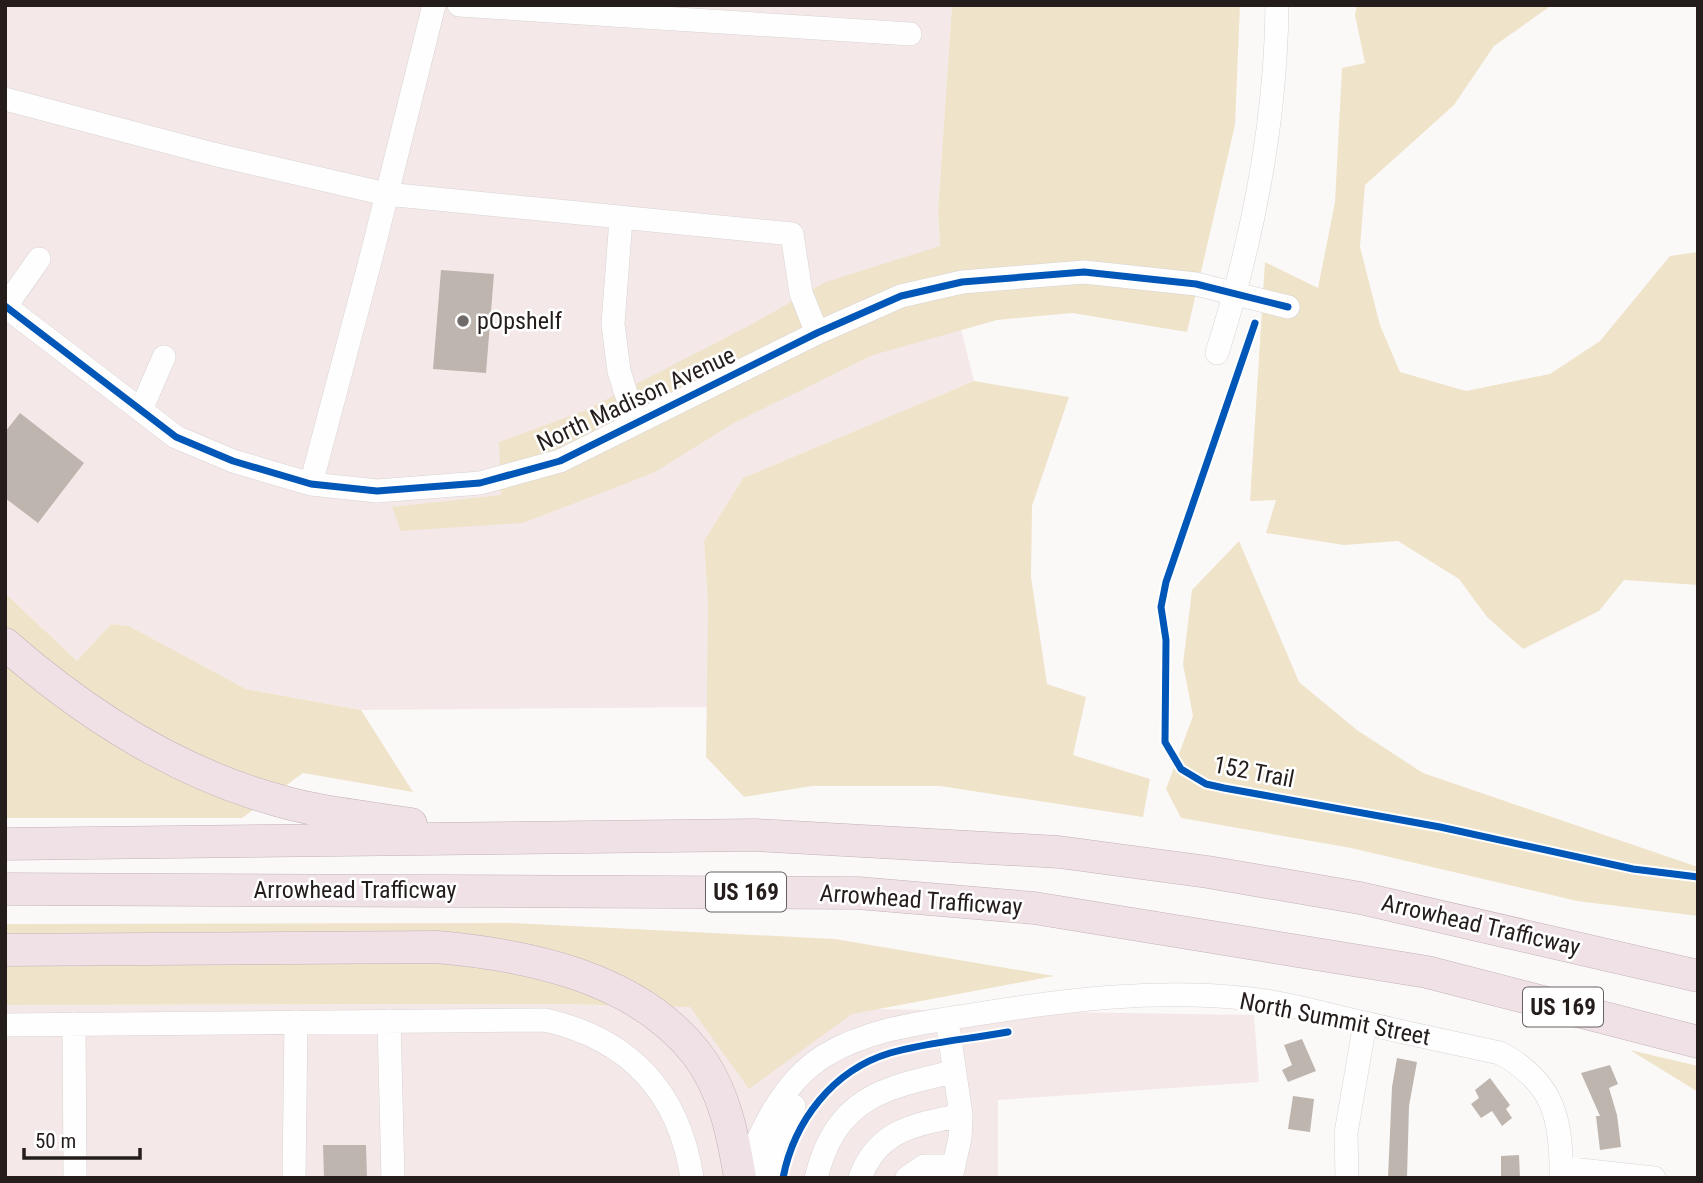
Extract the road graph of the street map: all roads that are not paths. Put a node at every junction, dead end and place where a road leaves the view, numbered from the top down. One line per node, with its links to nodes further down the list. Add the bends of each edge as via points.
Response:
1 (433, 5): 6 (street)
2 (459, 5): 4 (street)
3 (1277, 5): 9 (street, via 1267,146 1254,223)
4 (909, 34)
5 (5, 99): 6 (street)
6 (386, 194): 7 (street); 17 (street)
7 (621, 219): 12 (street, via 792,234 801,293); 16 (street, via 613,324 619,372)
8 (40, 259): 10 (street)
9 (1235, 293): 11 (street, North Madison Avenue); 12 (street, North Madison Avenue, via 1196,284 1084,272 962,282 901,296); 13 (street)
10 (6, 306): 15 (street, North Madison Avenue)
11 (1288, 307)
12 (817, 334): 16 (street, North Madison Avenue)
13 (1217, 353)
14 (164, 357): 15 (street)
15 (141, 410): 17 (street, North Madison Avenue, via 176,438)
16 (635, 422): 17 (street, North Madison Avenue, via 560,461 480,483 377,491)
17 (311, 484)
18 (5, 644): 19 (highway, via 59,691 133,740 204,772 280,801)
19 (488, 838): 20 (highway, Arrowhead Trafficway / US 169); 26 (highway, Arrowhead Trafficway / US 169, via 755,835 1059,852 1360,898)
20 (5, 844)
21 (59, 888): 22 (highway, Arrowhead Trafficway / US 169); 23 (highway); 35 (highway, Arrowhead Trafficway / US 169, via 858,893 1034,908 1427,972)
22 (5, 889)
23 (5, 898)
24 (5, 950): 44 (highway, via 437,947 485,951 571,971 638,1003 696,1054 731,1122)
25 (1698, 958): 26 (highway)
26 (1643, 962): 27 (highway, Arrowhead Trafficway / US 169)
27 (1698, 976)
28 (947, 1019): 31 (street, North Summit Street, via 1073,998 1173,995 1284,1004); 34 (street, North Summit Street, via 896,1027); 36 (street)
29 (389, 1021): 30 (street); 42 (street); 43 (street, via 545,1020 584,1032 652,1078 678,1118)
30 (296, 1022): 32 (street); 41 (street)
31 (1365, 1023): 39 (street, North Summit Street, via 1500,1053 1529,1071 1549,1098 1558,1121); 49 (street, via 1346,1133)
32 (74, 1024): 33 (street); 40 (street)
33 (5, 1025)
34 (853, 1042): 44 (street, North Summit Street, via 823,1057 782,1097); 45 (street, North Summit Street, via 790,1111 774,1144)
35 (1698, 1042)
36 (953, 1072): 37 (street); 46 (street, via 890,1087 859,1104 836,1128)
37 (961, 1115): 38 (street); 47 (street, via 895,1132 876,1147)
38 (952, 1172): 48 (street, via 924,1166)
39 (1561, 1173): 50 (street)
40 (75, 1178)
41 (294, 1178)
42 (393, 1178)
43 (692, 1178)
44 (741, 1178)
45 (766, 1178)
46 (817, 1178)
47 (860, 1178)
48 (907, 1178)
49 (1347, 1178)
50 (1654, 1178)

